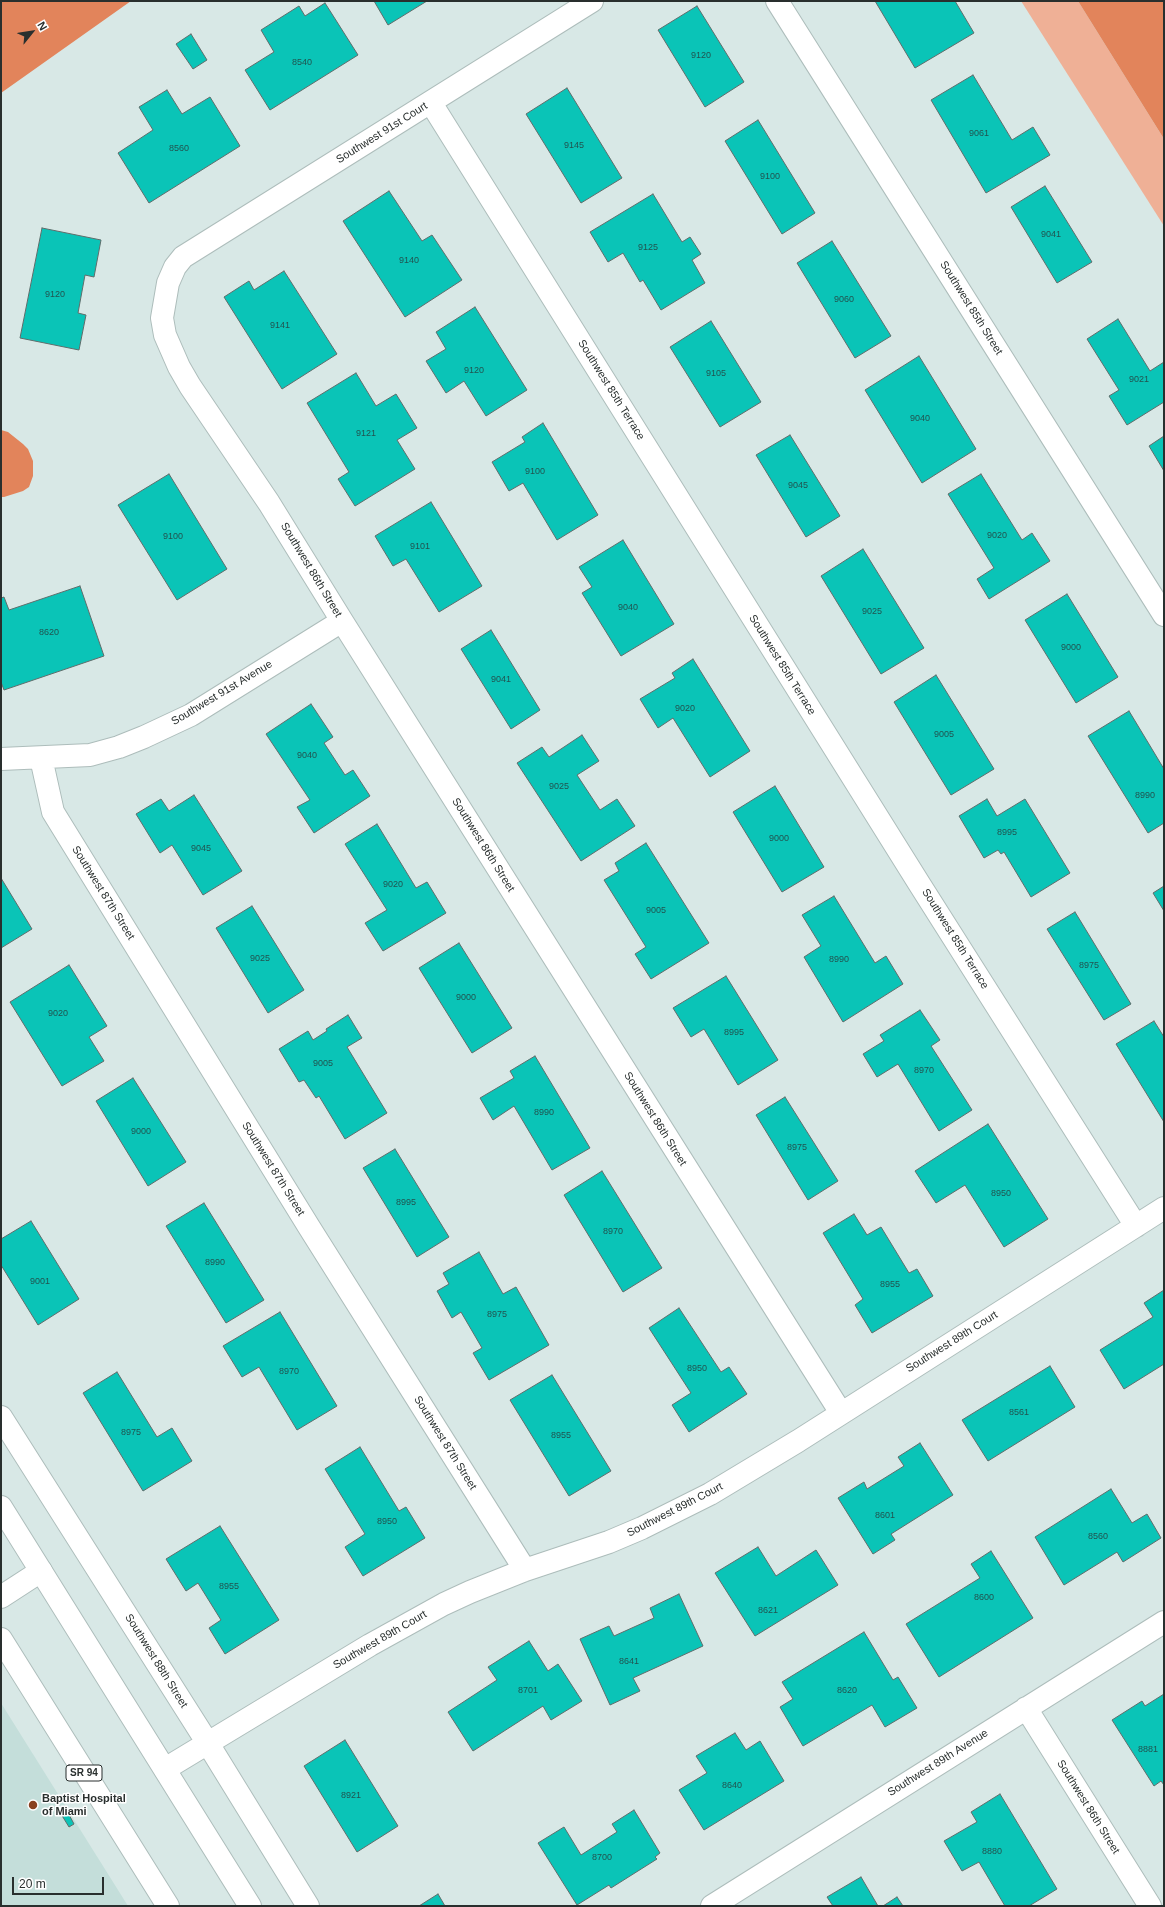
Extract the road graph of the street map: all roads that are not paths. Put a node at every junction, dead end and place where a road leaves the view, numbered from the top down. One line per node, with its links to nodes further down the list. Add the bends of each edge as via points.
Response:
1 (592, 1): 3 (street, Southwest 91st Court)
2 (777, 1): 5 (street, Southwest 85th Street)
3 (431, 103): 4 (street, Southwest 91st Court, via 197,247 183,257); 10 (street, Southwest 85th Terrace)
4 (175, 267): 6 (street, Southwest 86th Street, via 168,283 162,318 171,350 190,386 269,503)
5 (1164, 615)
6 (342, 621): 7 (street, Southwest 91st Avenue, via 191,715 144,737 90,755); 11 (street, Southwest 86th Street)
7 (41, 758): 8 (street, Southwest 91st Avenue); 14 (street, Southwest 87th Street, via 53,812 309,1227)
8 (1, 759)
9 (1164, 1208): 10 (street, Southwest 89th Court)
10 (1136, 1226): 11 (street, Southwest 89th Court)
11 (841, 1413): 14 (street, Southwest 89th Court, via 742,1475 664,1518 609,1542)
12 (1, 1417): 20 (street, Southwest 88th Street)
13 (4, 1520): 15 (street)
14 (525, 1570): 20 (street, Southwest 89th Court, via 470,1592 395,1630)
15 (42, 1571): 16 (street); 21 (street)
16 (1, 1597)
17 (1164, 1622): 19 (street, Southwest 89th Avenue)
18 (1, 1639): 23 (street, SR 94)
19 (1026, 1708): 22 (street, Southwest 89th Avenue); 27 (street, Southwest 86th Street)
20 (207, 1742): 21 (street, Southwest 89th Court); 25 (street, Southwest 88th Street)
21 (165, 1769): 24 (street)
22 (735, 1900): 26 (street, Southwest 89th Avenue)
23 (168, 1906)
24 (250, 1906)
25 (308, 1906)
26 (712, 1906)
27 (1150, 1906)

